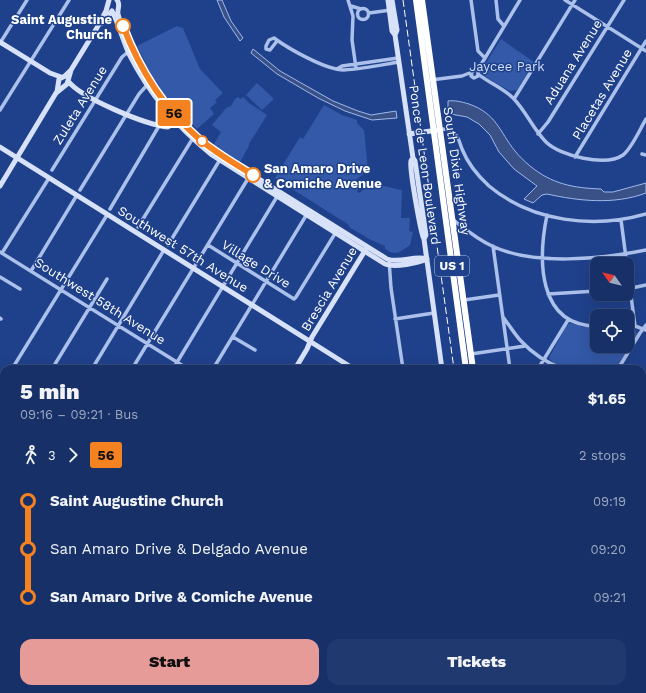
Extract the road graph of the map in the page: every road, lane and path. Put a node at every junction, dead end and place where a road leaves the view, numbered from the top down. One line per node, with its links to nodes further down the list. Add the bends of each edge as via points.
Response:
1 (27, 0): 33 (street)
2 (69, 0): 39 (street)
3 (109, 0): 17 (street)
4 (348, 0): 18 (street)
5 (388, 0): 21 (street, Ponce de Leon Boulevard)
6 (392, 0): 21 (street, Ponce de Leon Boulevard)
7 (416, 0): 45 (highway, South Dixie Highway / US 1)
8 (422, 0): 45 (highway, South Dixie Highway / US 1)
9 (471, 0): 37 (street, via 478,51)
10 (496, 0): 29 (street, via 498,19)
11 (520, 0): 29 (street)
12 (566, 0): 16 (street)
13 (575, 0): 16 (street)
14 (624, 0): 30 (street, Aduana Avenue)
15 (118, 1): 19 (street)
16 (573, 4): 30 (street); 48 (street)
17 (107, 6): 22 (street); 28 (street)
18 (351, 6): 20 (street); 27 (street)
19 (118, 9): 22 (street); 47 (street, via 118,15)
20 (361, 9): 23 (street, via 366,9); 26 (street, via 358,15)
21 (392, 10): 23 (street); 38 (street, Ponce de Leon Boulevard, via 397,30 395,35)
22 (112, 11): 24 (street); 25 (street)
23 (369, 13): 26 (street)
24 (115, 19): 25 (street, via 111,17); 36 (street)
25 (104, 20): 28 (street)
26 (363, 20): 27 (street)
27 (353, 25): 41 (street, via 352,40)
28 (98, 26): 46 (street)
29 (504, 26): 37 (street)
30 (607, 26): 34 (street); 57 (street, Aduana Avenue)
31 (277, 41): 41 (street, via 331,68 342,70)
32 (646, 41): 34 (street, Placetas Avenue)
33 (0, 42): 39 (street)
34 (642, 48): 35 (street); 60 (street, Placetas Avenue)
35 (646, 51)
36 (128, 52): 47 (street); 49 (street, Zuleta Avenue, via 120,60)
37 (485, 58): 40 (street)
38 (399, 60): 41 (street); 56 (street, Ponce de Leon Boulevard)
39 (31, 61): 46 (street); 50 (street)
40 (482, 63): 42 (street); 43 (street)
41 (356, 66)
42 (473, 71): 43 (street); 43 (street); 44 (street)
43 (476, 75): 44 (street); 48 (street)
44 (462, 76): 45 (street)
45 (430, 80): 55 (highway, South Dixie Highway / US 1)
46 (63, 82): 49 (street); 61 (street)
47 (148, 83): 51 (street); 53 (street)
48 (514, 99): 57 (street)
49 (95, 100): 51 (street); 63 (street, Zuleta Avenue)
50 (0, 110)
51 (127, 114): 54 (street); 67 (street)
52 (646, 119): 60 (street, via 625,153 619,157 591,160)
53 (177, 120): 54 (street, via 169,127); 58 (street)
54 (159, 126): 70 (street)
55 (437, 130): 56 (street); 74 (street, via 450,130 455,134 470,164 491,187 517,203); 75 (highway, South Dixie Highway / US 1)
56 (409, 134): 92 (street, Ponce de Leon Boulevard, via 426,236 424,239)
57 (538, 134): 60 (street, via 564,154)
58 (194, 137): 62 (street); 77 (street)
59 (0, 147): 61 (street, Southwest 57th Avenue)
60 (575, 157)
61 (17, 158): 65 (street, Southwest 57th Avenue); 66 (street)
62 (221, 158): 64 (street); 82 (street)
63 (52, 170)
64 (250, 176): 68 (street); 83 (street)
65 (49, 178): 69 (street, Southwest 57th Avenue); 88 (street)
66 (0, 186)
67 (80, 190)
68 (279, 194): 71 (street); 93 (street)
69 (77, 195): 73 (street, Southwest 57th Avenue); 96 (street)
70 (110, 209)
71 (307, 212): 80 (street); 99 (street)
72 (646, 214): 76 (street)
73 (107, 215): 86 (street, Southwest 57th Avenue); 104 (street)
74 (547, 215): 76 (street, via 583,221); 91 (street)
75 (449, 219): 78 (highway); 79 (street); 81 (highway, South Dixie Highway / US 1)
76 (621, 220): 89 (street)
77 (138, 227)
78 (454, 230): 79 (street, via 458,227); 81 (highway); 109 (highway, South Dixie Highway / US 1)
79 (466, 230): 84 (street)
80 (337, 231): 85 (street); 99 (street, Village Drive, via 294,299)
81 (449, 240): 105 (highway, South Dixie Highway / US 1)
82 (168, 245)
83 (208, 245): 93 (street, Village Drive); 95 (street)
84 (493, 246): 91 (street); 108 (street)
85 (366, 249): 94 (street); 124 (street, Brescia Avenue)
86 (164, 250): 95 (street, Southwest 57th Avenue); 119 (street)
87 (646, 250): 89 (street)
88 (1, 252): 96 (street, Southwest 58th Avenue)
89 (626, 254): 90 (street); 91 (street)
90 (626, 257)
91 (542, 258): 107 (street)
92 (427, 259): 94 (street, via 395,266); 114 (street, Ponce de Leon Boulevard)
93 (237, 263): 99 (street, Village Drive); 101 (street)
94 (389, 263): 116 (street)
95 (193, 268): 101 (street, Southwest 57th Avenue); 125 (street)
96 (31, 271): 104 (street, Southwest 58th Avenue)
97 (0, 277): 103 (street)
98 (106, 279): 112 (street)
99 (266, 281): 111 (street)
100 (646, 285): 102 (street)
101 (223, 287): 111 (street, Southwest 57th Avenue); 132 (street)
102 (634, 288)
103 (20, 289)
104 (60, 290): 112 (street, Southwest 58th Avenue); 133 (street)
105 (456, 291): 109 (highway); 113 (highway, South Dixie Highway / US 1)
106 (590, 291): 107 (street)
107 (548, 294): 117 (street, via 554,306)
108 (499, 295): 109 (street); 115 (street)
109 (464, 300): 113 (highway); 130 (highway, South Dixie Highway / US 1)
110 (630, 301): 121 (street)
111 (252, 305): 123 (street); 124 (street, Southwest 57th Avenue)
112 (89, 308): 119 (street, Southwest 58th Avenue); 134 (street)
113 (459, 312): 126 (highway, South Dixie Highway / US 1)
114 (434, 313): 116 (street); 143 (street, Ponce de Leon Boulevard)
115 (502, 316): 127 (street); 128 (street)
116 (395, 319): 142 (street)
117 (568, 320): 120 (street); 131 (street)
118 (646, 325): 122 (street)
119 (118, 326): 125 (street, Southwest 58th Avenue); 135 (street)
120 (590, 326)
121 (635, 326): 122 (street)
122 (644, 330): 150 (street)
123 (233, 337): 129 (street); 139 (street)
124 (310, 342): 140 (street, Brescia Avenue); 141 (street, Southwest 57th Avenue)
125 (148, 344): 132 (street, Southwest 58th Avenue); 136 (street)
126 (463, 344): 130 (highway); 144 (highway, South Dixie Highway / US 1)
127 (525, 346): 128 (street); 131 (street)
128 (507, 349): 130 (street); 147 (street)
129 (255, 350)
130 (471, 354): 145 (highway); 146 (highway, South Dixie Highway / US 1)
131 (543, 360): 148 (street); 149 (street)
132 (177, 362): 137 (street); 138 (street, Southwest 58th Avenue)
133 (14, 365)
134 (54, 365)
135 (94, 365)
136 (135, 365)
137 (175, 365)
138 (182, 365)
139 (216, 365)
140 (297, 365)
141 (347, 365)
142 (402, 365)
143 (441, 365)
144 (466, 365)
145 (467, 365)
146 (472, 365)
147 (509, 365)
148 (540, 365)
149 (554, 365)
150 (621, 365)

